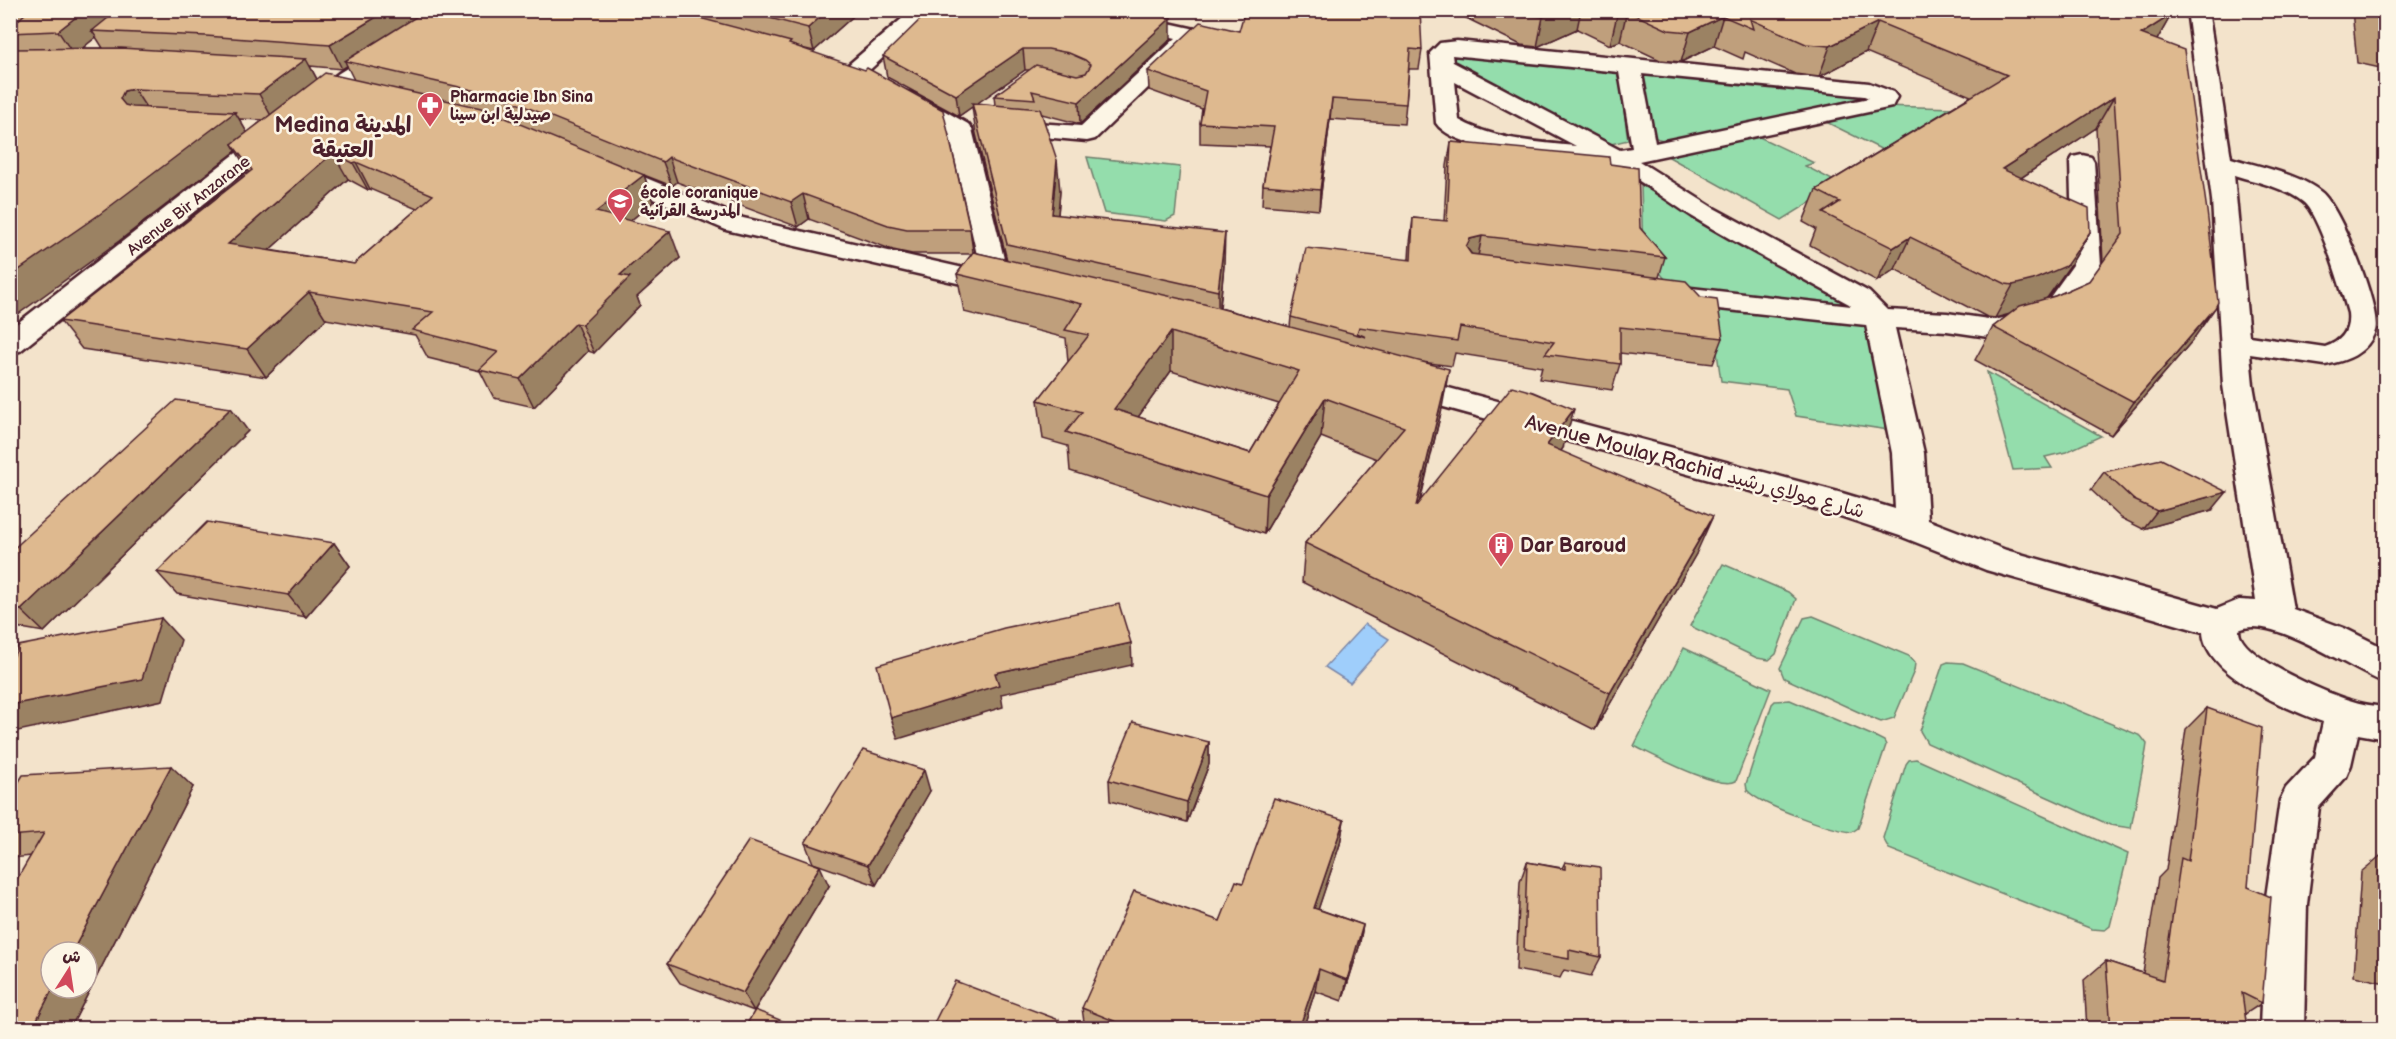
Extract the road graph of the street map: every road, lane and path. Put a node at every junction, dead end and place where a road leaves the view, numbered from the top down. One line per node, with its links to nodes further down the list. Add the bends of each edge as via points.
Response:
1 (458, 10): 10 (street, Avenue Bir Anzarane)
2 (925, 10): 9 (street)
3 (2198, 10): 19 (street)
4 (1127, 15): 12 (street, via 1192,35 1087,134)
5 (832, 65): 9 (street)
6 (1441, 65): 7 (street, via 1442,50 1457,48); 16 (street); 16 (street, via 1448,123 1457,130 1486,140)
7 (1629, 66): 15 (street); 15 (street, via 1869,90 1885,97 1879,104)
8 (312, 75): 10 (street)
9 (871, 80): 12 (street)
10 (340, 84): 11 (street); 14 (street, Avenue Bir Anzarane)
11 (368, 97)
12 (969, 124): 20 (street)
13 (247, 129): 14 (street)
14 (283, 131): 25 (street, Avenue Bir Anzarane)
15 (1645, 152): 16 (street)
16 (1617, 158): 23 (street, via 1703,212 1859,298)
17 (586, 162): 20 (street, via 735,224)
18 (2082, 162): 23 (street, via 2087,265 2058,306 1995,329)
19 (2219, 162): 24 (street); 24 (street, via 2314,197 2322,206 2343,257 2364,321 2358,338 2340,354 2325,356)
20 (997, 284): 22 (street)
21 (1644, 291): 23 (street)
22 (1032, 292)
23 (1879, 318): 27 (street, via 1908,453)
24 (2235, 343): 28 (street, via 2238,385)
25 (10, 344)
26 (1368, 376): 27 (street, Avenue Moulay Rachid شارع مولاي رشيد)
27 (1912, 527): 29 (street, Avenue Moulay Rachid شارع مولاي رشيد, via 1998,561)
28 (2277, 619): 29 (street, via 2240,614); 30 (street, via 2346,645)
29 (2222, 624): 31 (street, via 2221,636 2242,665)
30 (2385, 668)
31 (2344, 714): 32 (street); 33 (street, via 2332,765 2300,800 2286,904)
32 (2385, 723)
33 (2282, 1029)

